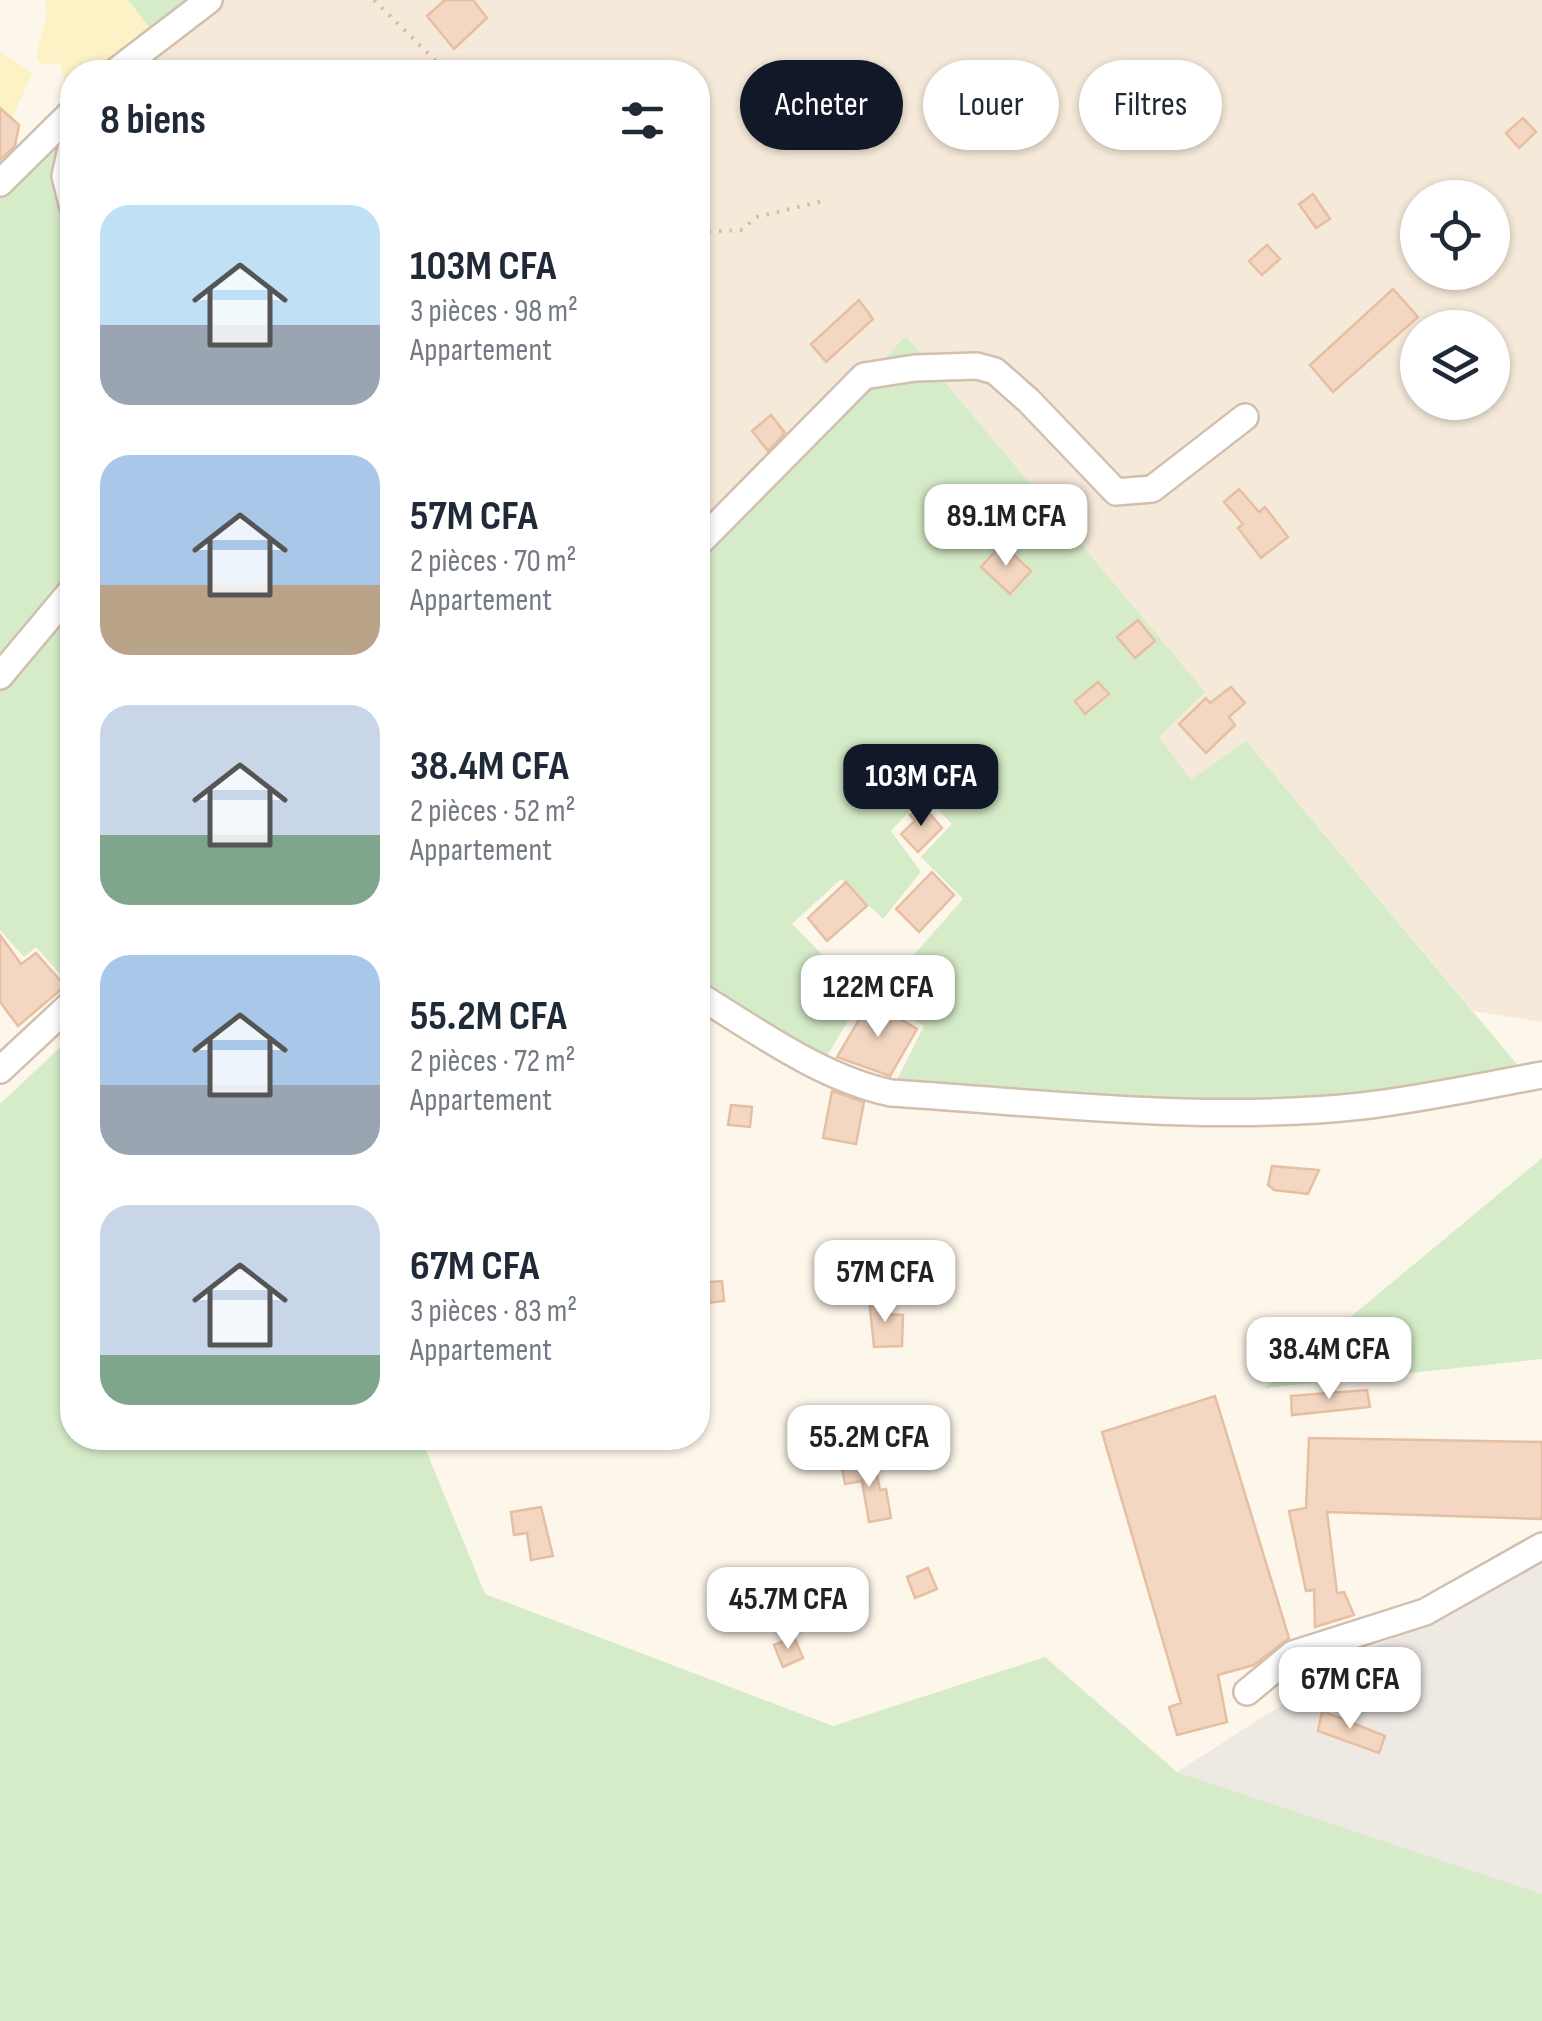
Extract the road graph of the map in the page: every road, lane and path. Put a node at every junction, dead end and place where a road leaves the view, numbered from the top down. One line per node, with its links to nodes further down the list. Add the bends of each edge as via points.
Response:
1 (210, 0): 3 (street)
2 (374, 0): 4 (path)
3 (132, 60)
4 (435, 60)
5 (60, 124): 6 (street)
6 (0, 183)
7 (823, 201): 8 (path, via 756,217 740,230)
8 (710, 231)
9 (1245, 418): 10 (street, via 1152,489 1116,492 995,371 952,365 864,376)
10 (710, 532)
11 (60, 604): 12 (street)
12 (0, 676)
13 (710, 1002): 16 (street, via 826,1069 891,1093 1292,1110 1376,1104)
14 (60, 1014): 15 (street)
15 (0, 1070)
16 (1542, 1075)
17 (1542, 1546): 18 (street, via 1425,1612 1294,1654)
18 (1247, 1692)

